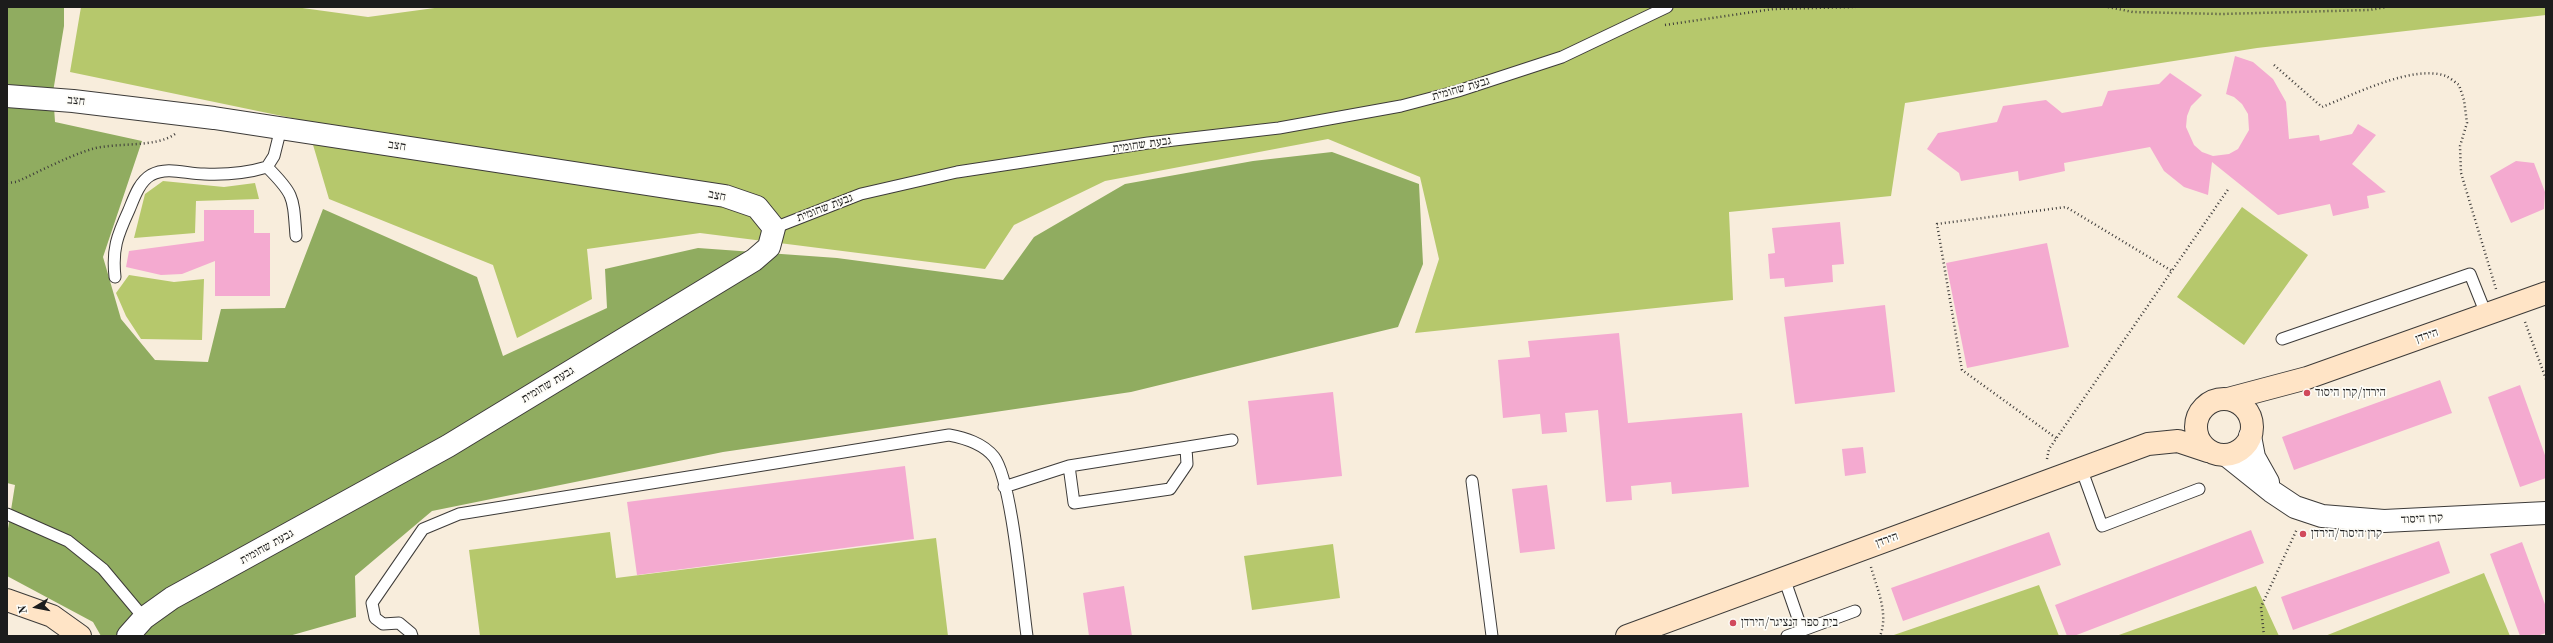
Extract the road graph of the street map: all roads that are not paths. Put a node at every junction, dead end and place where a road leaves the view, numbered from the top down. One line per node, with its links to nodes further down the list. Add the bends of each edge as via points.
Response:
1 (1668, 7): 5 (lane, גבעת שחומית, via 1562,57 1458,91 1401,106 1279,128 957,172 861,194)
2 (7, 96): 3 (street, חצב, via 187,114)
3 (281, 128): 4 (lane, via 274,156); 5 (street, חצב, via 725,196 756,207)
4 (267, 167): 6 (lane, via 286,186 293,198); 7 (lane, via 234,174 162,170 150,176 140,186 116,239 113,257)
5 (774, 228): 30 (street, גבעת שחומית, via 769,247 754,260 448,446 172,598)
6 (296, 236)
7 (115, 277)
8 (2546, 293): 9 (street, הירדן)
9 (2502, 309): 10 (lane, via 2470,274); 11 (street, הירדן)
10 (2282, 339)
11 (2307, 378): 12 (street, הירדן); 14 (street, הירדן, via 2270,400)
12 (2228, 399): 13 (street, via 2214,401); 14 (street, via 2245,408)
13 (2202, 409): 16 (street, הירדן); 18 (street, via 2197,417 2196,435)
14 (2251, 431): 18 (street, via 2239,451); 24 (street, קרן היסוד, via 2254,457 2260,472)
15 (1232, 440): 17 (lane)
16 (2148, 444): 18 (street, הירדן, via 2178,441); 20 (street, הירדן)
17 (1186, 448): 19 (lane); 19 (lane, via 1187,464 1170,488 1162,490 1074,503)
18 (2217, 453): 24 (street, קרן היסוד)
19 (1068, 466): 22 (lane)
20 (2081, 468): 23 (lane, via 2102,526); 27 (street, הירדן)
21 (1472, 481): 36 (lane)
22 (1004, 486): 34 (lane, via 994,457 972,440 949,435 459,514 422,529 372,603 375,618 383,624 399,623 412,633); 35 (lane)
23 (2199, 489)
24 (2278, 496): 25 (street, קרן היסוד, via 2305,510 2340,518 2384,521)
25 (2546, 513)
26 (7, 514): 30 (lane, via 68,541 103,569)
27 (1784, 578): 31 (lane); 37 (street, הירדן)
28 (7, 600): 32 (street, via 52,616)
29 (1855, 611): 31 (lane)
30 (144, 618): 33 (street, גבעת שחומית)
31 (1802, 630): 38 (lane)
32 (80, 636)
33 (128, 636)
34 (412, 636)
35 (1027, 636)
36 (1492, 636)
37 (1627, 636)
38 (1787, 636)

